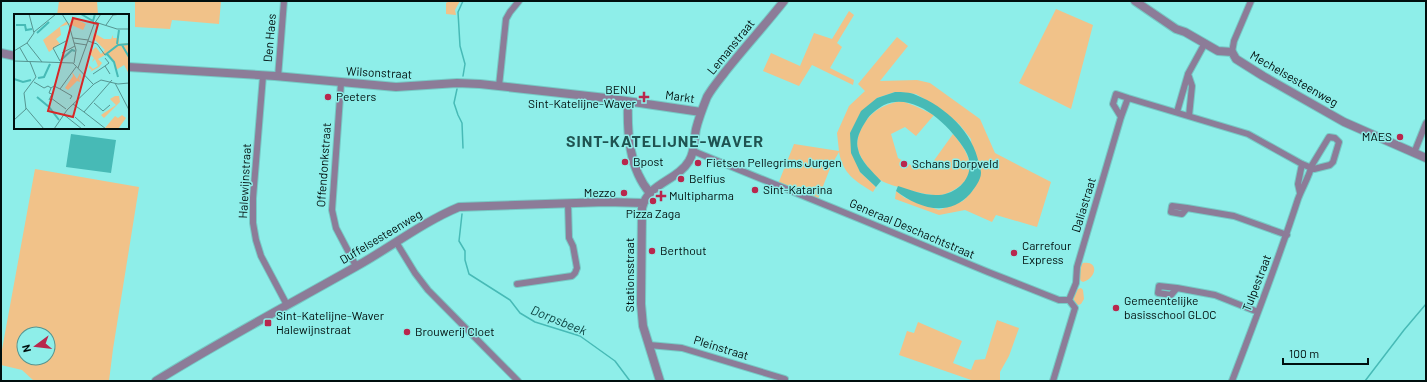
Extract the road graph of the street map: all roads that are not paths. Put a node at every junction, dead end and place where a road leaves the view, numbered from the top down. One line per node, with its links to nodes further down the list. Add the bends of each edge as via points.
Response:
1 (284, 1): 13 (street, Den Haes)
2 (520, 1): 15 (street, via 506,19)
3 (784, 1): 18 (street, Lemanstraat, via 714,86)
4 (1135, 1): 6 (street, Mechelsesteenweg, via 1176,28)
5 (1251, 1): 7 (street)
6 (1205, 43): 7 (street, Mechelsesteenweg, via 1218,51); 11 (street)
7 (1232, 52): 24 (street, Mechelsesteenweg, via 1236,59 1263,76 1344,122)
8 (1, 54): 9 (street)
9 (14, 56)
10 (129, 67): 12 (street, Wilsonstraat)
11 (1188, 74): 19 (street); 20 (street, via 1192,86)
12 (263, 76): 13 (street, Wilsonstraat); 39 (street, Halewijnstraat, via 253,223 261,256)
13 (278, 77): 14 (street, Wilsonstraat)
14 (341, 83): 15 (street, Wilsonstraat, via 396,87 457,83); 35 (street, Offendonkstraat, via 332,210 336,228)
15 (499, 86): 17 (street, Wilsonstraat)
16 (1128, 98): 19 (street); 21 (street, Daliastraat); 21 (street, via 1116,94 1113,104)
17 (628, 102): 18 (street, Markt); 28 (street, via 627,120 635,167)
18 (701, 112): 23 (street, Markt)
19 (1177, 112): 20 (street)
20 (1189, 116): 26 (street, via 1248,134)
21 (1121, 117): 38 (street, Daliastraat, via 1077,267 1076,283)
22 (1426, 124): 24 (street)
23 (693, 152): 28 (street, Markt, via 682,169); 38 (street, Generaal Deschachtstraat, via 1059,300)
24 (1414, 154): 25 (street, Mechelsesteenweg)
25 (1426, 158)
26 (1302, 164): 27 (street); 29 (street, Tulpestraat, via 1298,184)
27 (1312, 168): 27 (street, Tulpestraat, via 1318,169 1331,164 1339,142 1335,138 1329,137); 29 (street, Tulpestraat)
28 (650, 192): 30 (street)
29 (1300, 193): 33 (street, Tulpestraat)
30 (643, 202): 31 (street, Duffelsesteenweg); 41 (street, Stationsstraat, via 641,304)
31 (568, 203): 34 (street, Duffelsesteenweg, via 460,207); 36 (street, via 569,238 577,268 575,273 572,276)
32 (1187, 208): 33 (street, via 1234,216)
33 (1287, 235): 40 (street, Tulpestraat)
34 (396, 242): 35 (street, Duffelsesteenweg); 44 (street, via 428,290)
35 (356, 266): 39 (street, Duffelsesteenweg)
36 (517, 284)
37 (1177, 288): 40 (street, via 1215,295)
38 (1069, 300): 46 (street, via 1075,308)
39 (287, 305): 43 (street, Duffelsesteenweg)
40 (1258, 312): 47 (street, Tulpestraat)
41 (649, 345): 42 (street, Pleinstraat, via 682,348); 45 (street, Stationsstraat)
42 (785, 379)
43 (156, 381)
44 (518, 381)
45 (660, 381)
46 (1053, 381)
47 (1232, 381)

